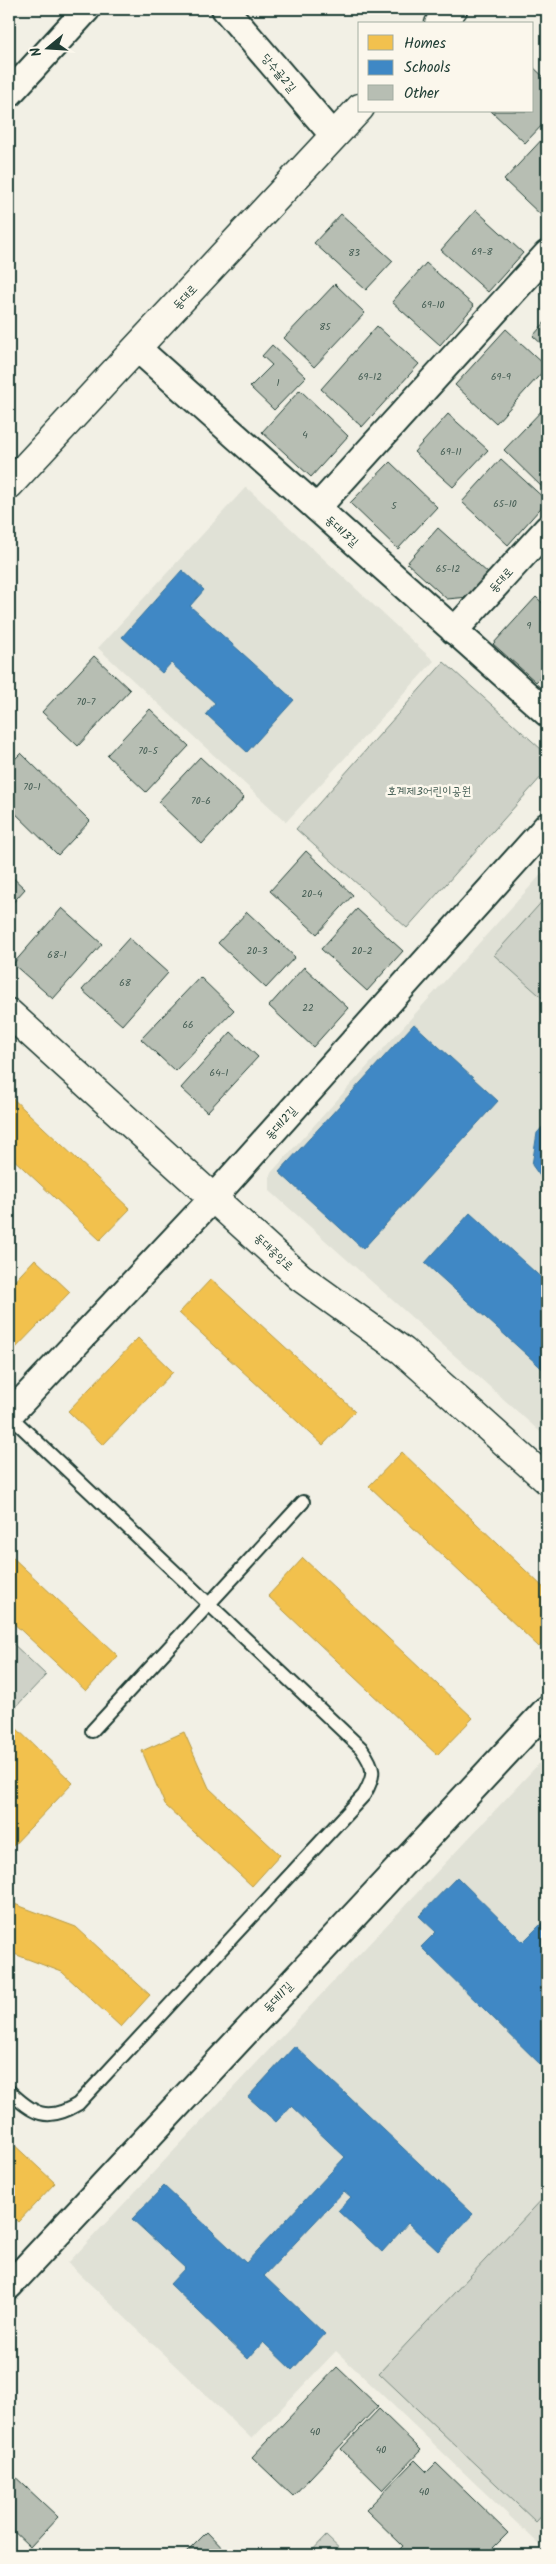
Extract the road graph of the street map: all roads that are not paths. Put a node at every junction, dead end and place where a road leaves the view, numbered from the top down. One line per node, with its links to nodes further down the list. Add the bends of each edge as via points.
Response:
1 (87, 9): 5 (street)
2 (225, 9): 7 (street, 당수골2길)
3 (453, 9): 4 (street)
4 (441, 22)
5 (9, 94)
6 (358, 110): 7 (street, 동대로)
7 (334, 136): 9 (street, 동대로)
8 (547, 254): 11 (street)
9 (137, 348): 10 (street, 동대로); 11 (street, 동대13길)
10 (9, 485)
11 (317, 508): 13 (street, 동대13길)
12 (547, 529): 13 (street, 동대로)
13 (454, 631): 14 (street, 동대13길)
14 (547, 713)
15 (547, 826): 17 (street, 동대12길)
16 (9, 1013): 17 (street, 동대중앙로)
17 (214, 1197): 18 (street, 동대12길); 19 (street, 동대중앙로, via 300,1277 403,1351)
18 (9, 1415): 21 (lane)
19 (547, 1480)
20 (303, 1502): 21 (lane)
21 (209, 1604): 23 (lane); 24 (lane, via 361,1748 372,1764 373,1780 364,1795 78,2104 64,2113 43,2116 27,2108)
22 (547, 1708): 25 (street, 동대11길)
23 (92, 1731)
24 (9, 2092)
25 (9, 2286)

